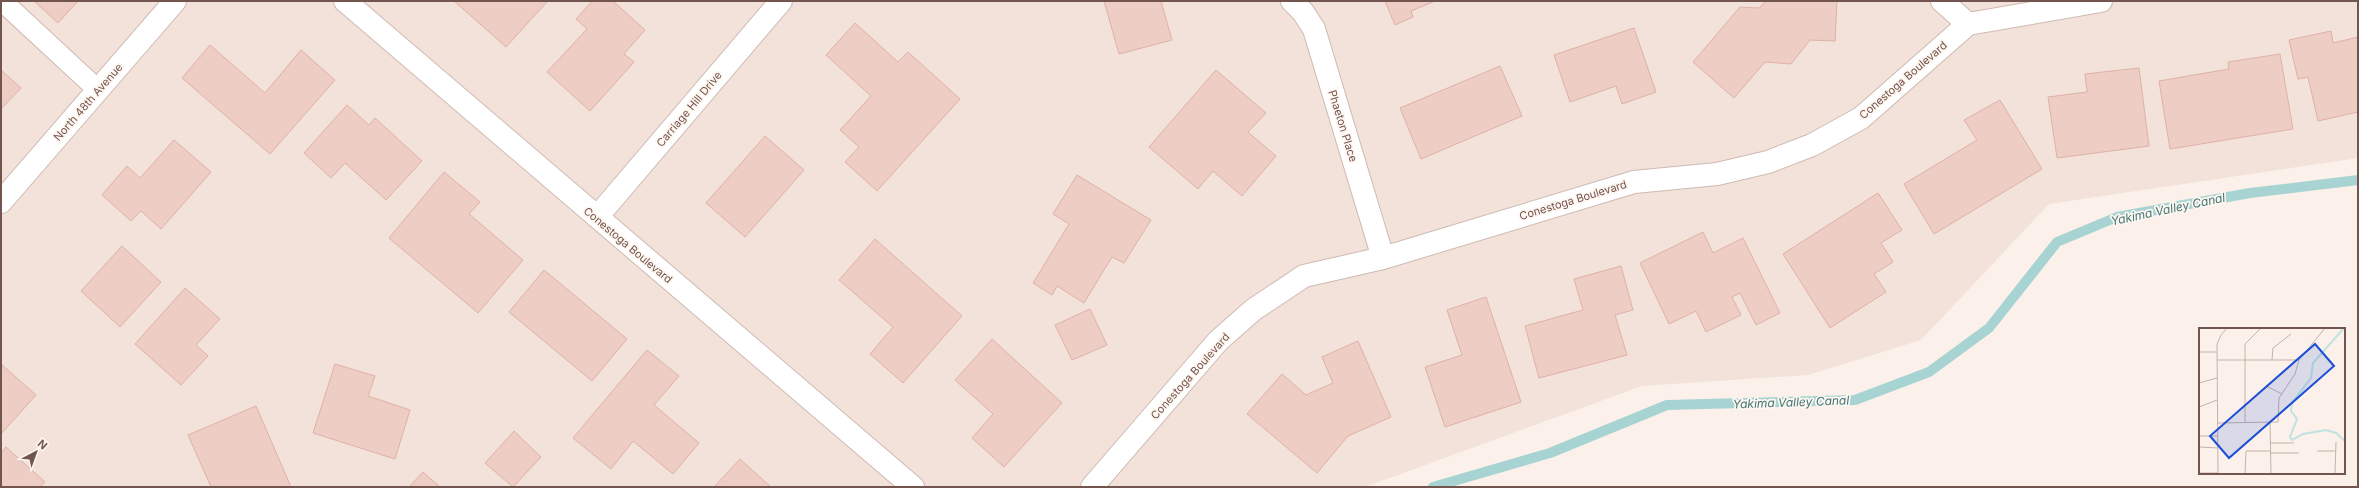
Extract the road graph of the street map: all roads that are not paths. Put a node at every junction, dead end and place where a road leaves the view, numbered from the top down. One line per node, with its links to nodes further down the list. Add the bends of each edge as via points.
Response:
1 (2, 1): 9 (lane)
2 (175, 1): 9 (street, North 48th Avenue)
3 (345, 1): 11 (street, Conestoga Boulevard)
4 (781, 1): 11 (street, Carriage Hill Drive)
5 (1292, 1): 12 (street, Phaeton Place, via 1314,29)
6 (1942, 1): 8 (street)
7 (2101, 1): 8 (street)
8 (1968, 24): 12 (street, Conestoga Boulevard, via 1861,118 1812,146 1768,162 1716,174 1634,182)
9 (98, 90): 10 (street, North 48th Avenue)
10 (1, 202)
11 (597, 218): 13 (street, Conestoga Boulevard)
12 (1383, 258): 14 (street, Conestoga Boulevard, via 1304,276 1253,310 1218,341)
13 (913, 487)
14 (1092, 487)

